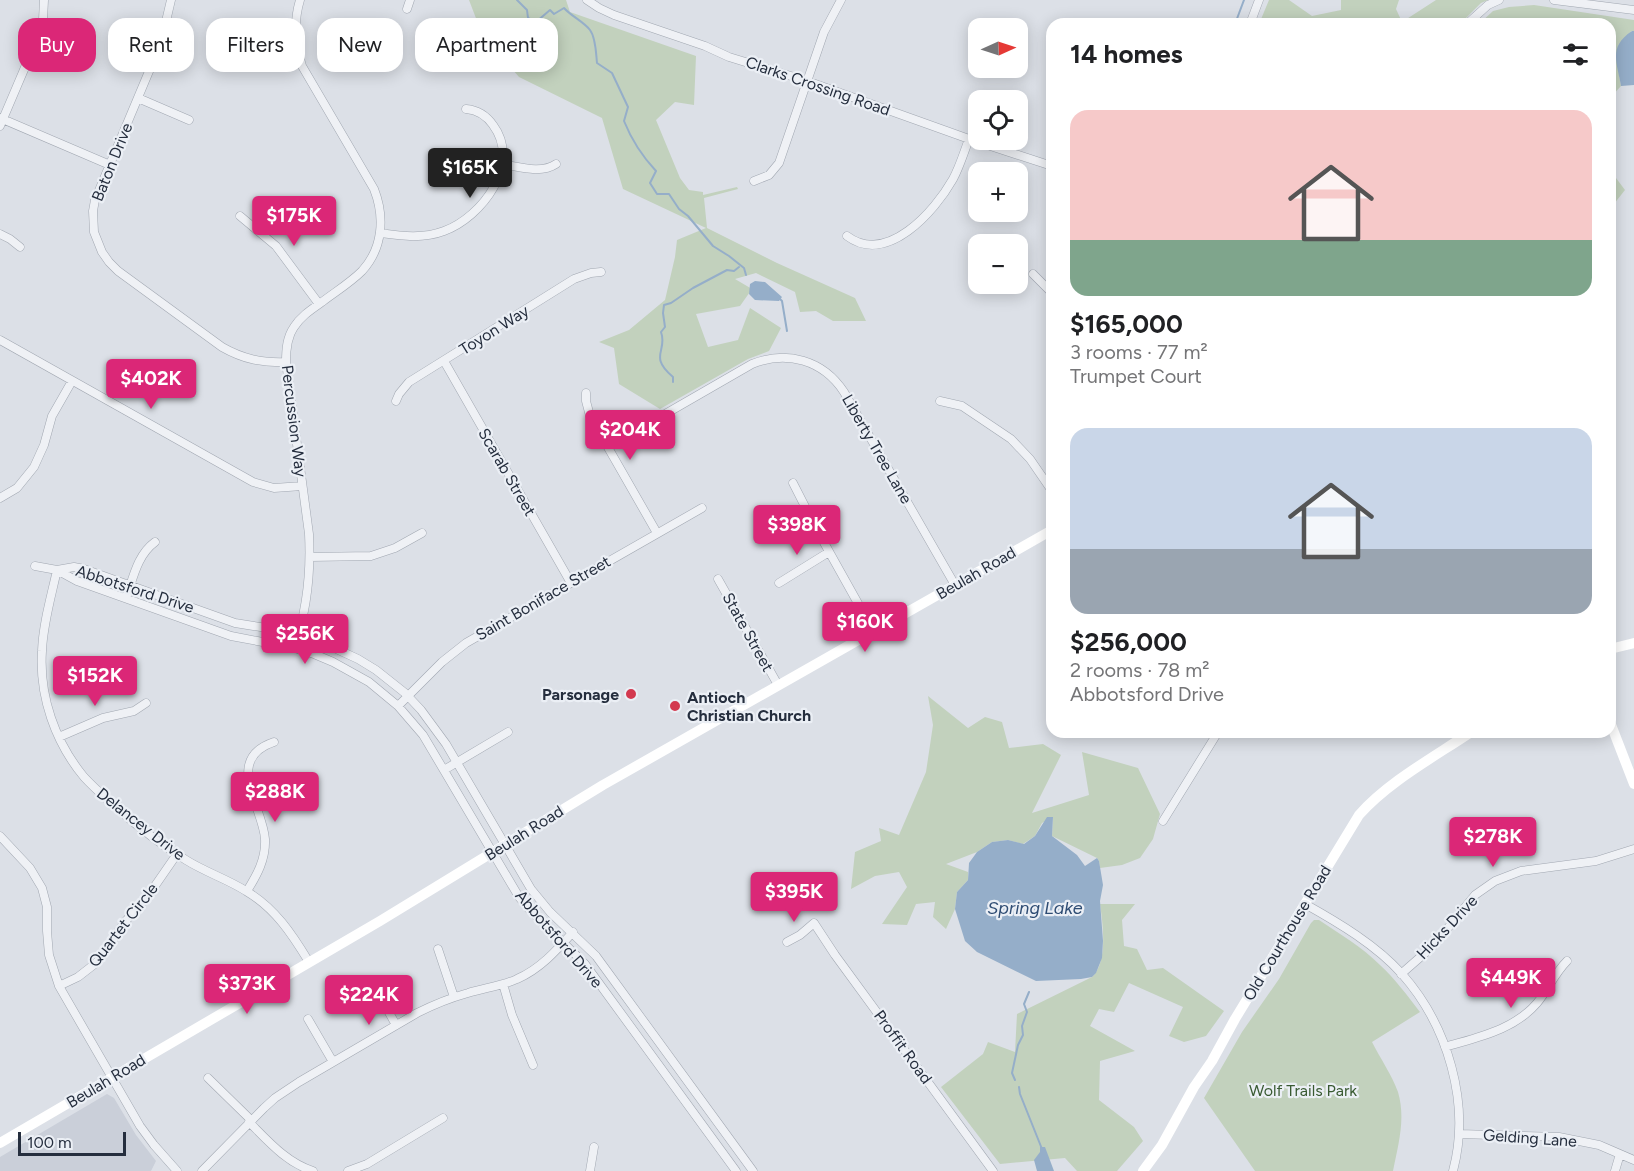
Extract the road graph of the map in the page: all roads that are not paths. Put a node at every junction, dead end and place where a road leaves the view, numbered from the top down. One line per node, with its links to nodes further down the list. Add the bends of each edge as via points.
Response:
1 (44, 0): 18 (street, via 40,32)
2 (171, 0): 15 (street, Baton Drive, via 163,34)
3 (300, 0): 28 (street, Percussion Way, via 295,27 302,66 374,189 381,211)
4 (410, 0): 10 (street)
5 (586, 0): 14 (street, Clarks Crossing Road, via 614,15)
6 (841, 0): 14 (street, via 824,32)
7 (1259, 0): 12 (street)
8 (1499, 0): 13 (street)
9 (1554, 0): 11 (street)
10 (407, 9)
11 (1634, 10)
12 (1252, 18)
13 (1474, 18)
14 (807, 81): 19 (street, Clarks Crossing Road); 26 (street, via 778,163 768,175)
15 (138, 98): 17 (street); 25 (street, Baton Drive)
16 (466, 109): 22 (street, via 482,114 495,128 502,146)
17 (189, 120)
18 (1, 121): 25 (street)
19 (968, 139)
20 (968, 142): 30 (street, via 945,192 909,230 875,245 861,244)
21 (1003, 150): 24 (street, Clarks Crossing Road)
22 (502, 164): 23 (street, via 540,170); 28 (street, via 485,200 456,225 419,237)
23 (556, 164)
24 (1046, 164)
25 (110, 165): 38 (street, Baton Drive, via 95,200 93,221 97,242 109,262 233,353 257,361)
26 (754, 181)
27 (240, 216): 35 (street, via 285,256)
28 (380, 233): 35 (street, Percussion Way, via 375,252 363,270)
29 (0, 234): 31 (street)
30 (847, 236)
31 (20, 247)
32 (601, 272): 37 (street, Toyon Way, via 574,279)
33 (1033, 274): 34 (street)
34 (1046, 287)
35 (319, 304): 38 (street, Percussion Way, via 302,317 291,333)
36 (0, 340): 39 (street)
37 (444, 361): 41 (street, Toyon Way, via 409,382); 58 (street, Scarab Street)
38 (286, 362): 46 (street, Percussion Way)
39 (72, 381): 46 (street, via 253,482 274,488); 47 (street, via 52,416 34,467 17,488)
40 (586, 393): 43 (street, via 588,410)
41 (396, 401)
42 (940, 401): 44 (street, via 962,406 1011,439)
43 (608, 447): 50 (street); 61 (street, Liberty Tree Lane, via 752,364 786,357 808,362 827,373 844,392)
44 (1046, 482)
45 (793, 483): 53 (street)
46 (303, 486): 54 (street, Percussion Way)
47 (0, 498)
48 (702, 508): 50 (street, Saint Boniface Street)
49 (422, 532): 54 (street, via 371,556)
50 (657, 533): 58 (street, Saint Boniface Street)
51 (1046, 533): 61 (main road, Beulah Road)
52 (155, 542): 60 (street, via 144,552)
53 (829, 552): 59 (street); 63 (street)
54 (310, 557): 64 (street, Percussion Way)
55 (35, 566): 56 (street)
56 (57, 570): 60 (street, Abbotsford Drive, via 84,569); 62 (street, Abbotsford Drive); 73 (street, Delancey Drive, via 42,652 47,706)
57 (718, 579): 68 (street, State Street)
58 (571, 583): 69 (street, Saint Boniface Street, via 456,650)
59 (779, 583)
60 (130, 585): 62 (street); 64 (street, Abbotsford Drive, via 235,623)
61 (955, 585): 63 (main road, Beulah Road)
62 (126, 598): 66 (street, Abbotsford Drive, via 231,636)
63 (874, 632): 68 (main road, Beulah Road)
64 (299, 635): 66 (street, Percussion Way); 69 (street, Abbotsford Drive, via 358,659)
65 (1634, 643): 67 (main road)
66 (294, 648): 71 (street, Abbotsford Drive, via 351,671)
67 (1616, 648)
68 (778, 686): 83 (main road, Beulah Road)
69 (407, 696): 71 (street, Saint Boniface Street); 78 (street, Abbotsford Drive, via 434,726)
70 (146, 704): 73 (street)
71 (398, 706): 79 (street, Abbotsford Drive, via 423,735)
72 (508, 732): 78 (street)
73 (58, 737): 86 (street, Delancey Drive, via 74,764 96,789)
74 (1214, 738): 81 (street)
75 (1462, 738): 88 (main road, Old Courthouse Road, via 1369,803)
76 (1616, 738): 80 (main road)
77 (274, 742): 87 (street, via 255,754 249,769 250,789 265,842 262,863)
78 (457, 762): 79 (street); 83 (street, Abbotsford Drive)
79 (444, 770): 85 (street, Abbotsford Drive)
80 (1634, 784)
81 (1162, 821)
82 (0, 836): 98 (street, via 30,868 42,888 49,955)
83 (504, 845): 85 (main road, Beulah Road); 89 (street, Abbotsford Drive, via 538,899)
84 (1634, 849): 95 (street, Hicks Drive, via 1589,863 1521,872 1495,881 1475,895 1433,946)
85 (493, 852): 91 (street, Abbotsford Drive, via 519,897); 93 (main road, Beulah Road)
86 (177, 854): 87 (street, Delancey Drive); 98 (street, Quartet Circle, via 104,954 78,977)
87 (247, 891): 93 (street, Delancey Drive, via 280,919)
88 (1305, 904): 95 (street, via 1364,942); 122 (main road, Old Courthouse Road)
89 (573, 932): 91 (street); 120 (street, Abbotsford Drive, via 596,956)
90 (787, 942): 121 (street, Proffit Road, via 814,922)
91 (564, 943): 97 (street, via 537,968); 119 (street, Abbotsford Drive, via 585,964)
92 (438, 949): 99 (street)
93 (309, 962): 105 (main road, Beulah Road)
94 (1567, 962): 102 (street, via 1539,1001 1521,1018 1496,1031)
95 (1401, 974): 102 (street, via 1423,1002)
96 (372, 982): 101 (street)
97 (503, 984): 99 (street); 104 (street)
98 (59, 987): 105 (street)
99 (454, 997): 101 (street)
100 (308, 1019): 103 (street)
101 (396, 1025): 103 (street)
102 (1445, 1047): 109 (street, via 1454,1074)
103 (333, 1062): 108 (street, via 275,1098)
104 (533, 1065)
105 (111, 1077): 110 (main road, Beulah Road); 114 (street, via 140,1126)
106 (208, 1078): 108 (street)
107 (443, 1118): 117 (street, via 367,1164)
108 (250, 1121): 115 (street); 116 (street, via 290,1160)
109 (1459, 1134): 112 (street, Gelding Lane, via 1559,1137 1599,1145); 123 (street)
110 (0, 1143)
111 (594, 1147): 118 (street)
112 (1620, 1154): 113 (street, Gelding Lane); 124 (street)
113 (1634, 1160)
114 (177, 1171)
115 (202, 1171)
116 (313, 1171)
117 (348, 1171)
118 (590, 1171)
119 (736, 1171)
120 (753, 1171)
121 (993, 1171)
122 (1143, 1171)
123 (1453, 1171)
124 (1615, 1171)

